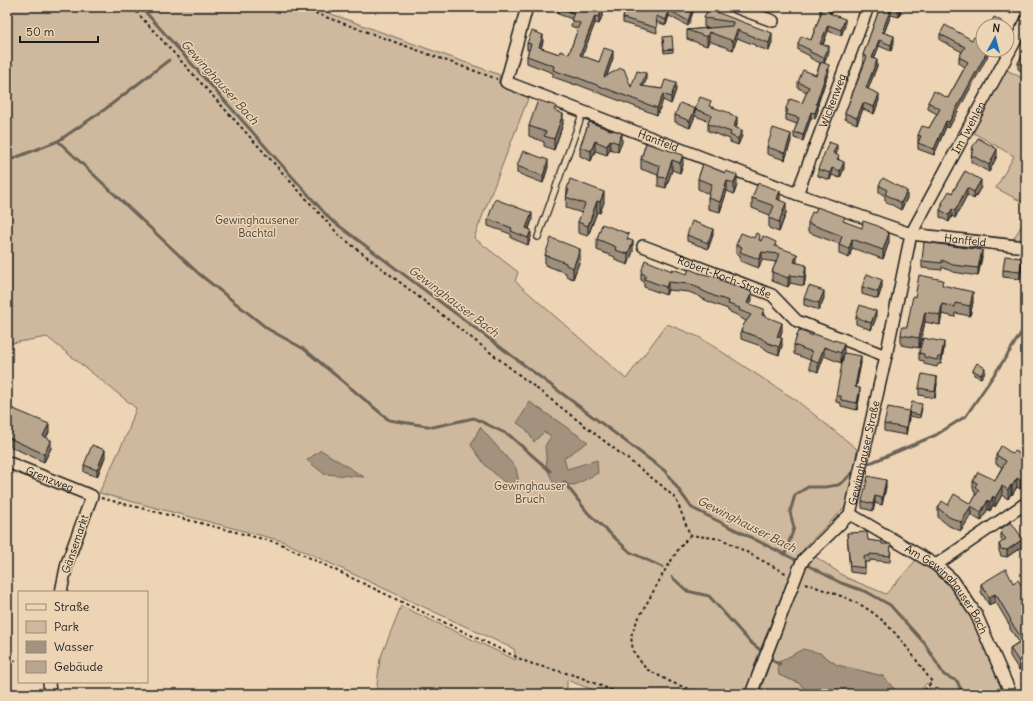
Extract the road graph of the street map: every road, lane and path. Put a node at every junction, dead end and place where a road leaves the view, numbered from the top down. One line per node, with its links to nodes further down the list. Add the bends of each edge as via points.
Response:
1 (132, 7): 20 (path, via 339,234 661,485 676,499)
2 (298, 7): 8 (path)
3 (527, 7): 8 (street)
4 (735, 7): 6 (street)
5 (868, 7): 10 (street, Wickenweg)
6 (773, 21)
7 (1026, 21): 11 (street, Im Twehlen)
8 (506, 82): 9 (street, Hanffeld)
9 (583, 112): 10 (street, Hanffeld); 12 (lane)
10 (797, 194): 11 (street, Hanffeld)
11 (911, 234): 14 (street, Hanffeld); 15 (street, Gewinghauser Straße)
12 (538, 237)
13 (643, 246): 15 (street, Robert-Koch-Straße, via 772,295 797,322)
14 (1026, 247)
15 (886, 356): 19 (street, Gewinghauser Straße)
16 (7, 462): 17 (street, Grenzweg)
17 (92, 496): 23 (street, Gänsemarkt, via 67,563); 28 (path, via 279,543 530,663 577,676)
18 (1026, 503): 21 (street)
19 (850, 514): 21 (street, Am Gewinghauser Bach); 22 (street, Gewinghauser Straße, via 802,562)
20 (690, 535): 22 (path, via 730,542); 29 (path, via 664,572 631,636 633,651 646,669)
21 (936, 565): 32 (street, Am Gewinghauser Bach, via 953,580 976,614)
22 (795, 579): 30 (street, Gewinghauser Straße); 31 (path, via 858,604 893,630 932,682)
23 (61, 591)
24 (18, 660): 25 (path)
25 (7, 662)
26 (49, 683): 27 (street)
27 (50, 694)
28 (621, 694)
29 (702, 694)
30 (751, 694)
31 (920, 694)
32 (1011, 694)

